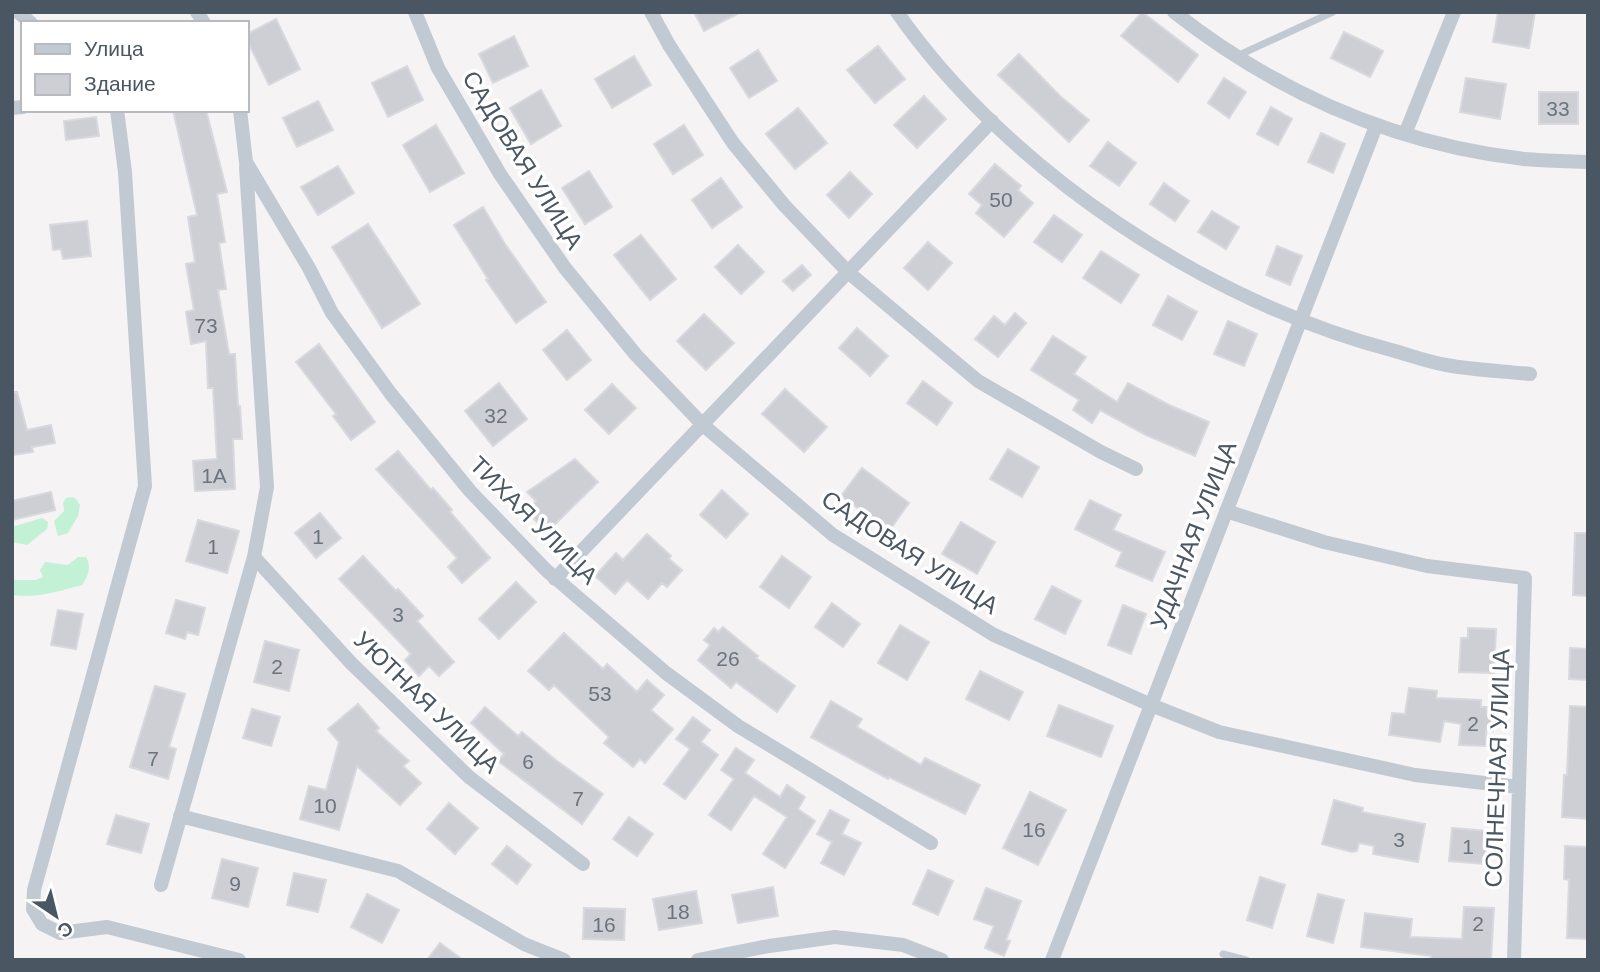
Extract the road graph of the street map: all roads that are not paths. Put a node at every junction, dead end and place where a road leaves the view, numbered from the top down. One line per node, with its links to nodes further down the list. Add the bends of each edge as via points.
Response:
1 (415, 12): 18 (street, САДОВАЯ УЛИЦА, via 438,68 493,162 565,268 636,355)
2 (651, 12): 15 (street, via 733,143)
3 (897, 12): 10 (street, via 961,92)
4 (1174, 12): 7 (street)
5 (1333, 12): 7 (lane)
6 (1454, 12): 12 (street)
7 (1236, 57): 11 (street, via 1319,103)
8 (117, 112): 30 (street, via 145,486 34,890 33,909 42,924 60,933 107,927)
9 (240, 112): 13 (street, ТИХАЯ УЛИЦА)
10 (992, 121): 15 (street); 16 (street, via 1108,218 1192,269)
11 (1376, 126): 12 (street); 16 (street, УДАЧНАЯ УЛИЦА)
12 (1405, 134): 14 (street, via 1524,159)
13 (246, 162): 21 (street, via 267,487); 22 (street, ТИХАЯ УЛИЦА, via 332,313 391,394 470,491)
14 (1588, 162)
15 (849, 273): 18 (street); 19 (street, via 978,381)
16 (1300, 321): 17 (street, via 1446,365); 20 (street, УДАЧНАЯ УЛИЦА)
17 (1530, 374)
18 (703, 425): 22 (street); 23 (street, САДОВАЯ УЛИЦА, via 844,542 994,635)
19 (1136, 469)
20 (1226, 511): 23 (street, УДАЧНАЯ УЛИЦА); 24 (street, СОЛНЕЧНАЯ УЛИЦА, via 1324,542 1427,566 1525,578)
21 (254, 557): 25 (street); 27 (street, УЮТНАЯ УЛИЦА, via 351,663 469,777)
22 (555, 579): 26 (street, ТИХАЯ УЛИЦА, via 666,673 738,726)
23 (1152, 705): 24 (street, САДОВАЯ УЛИЦА, via 1219,732 1311,753 1415,775); 34 (street, УДАЧНАЯ УЛИЦА)
24 (1519, 786): 36 (street, СОЛНЕЧНАЯ УЛИЦА)
25 (180, 816): 28 (street); 31 (street, via 398,871 524,944)
26 (931, 843)
27 (583, 864)
28 (161, 885)
29 (1223, 954): 35 (lane)
30 (239, 960)
31 (564, 960)
32 (698, 960): 33 (street, via 835,937 903,945)
33 (942, 960)
34 (1052, 960)
35 (1246, 960)
36 (1514, 960)

